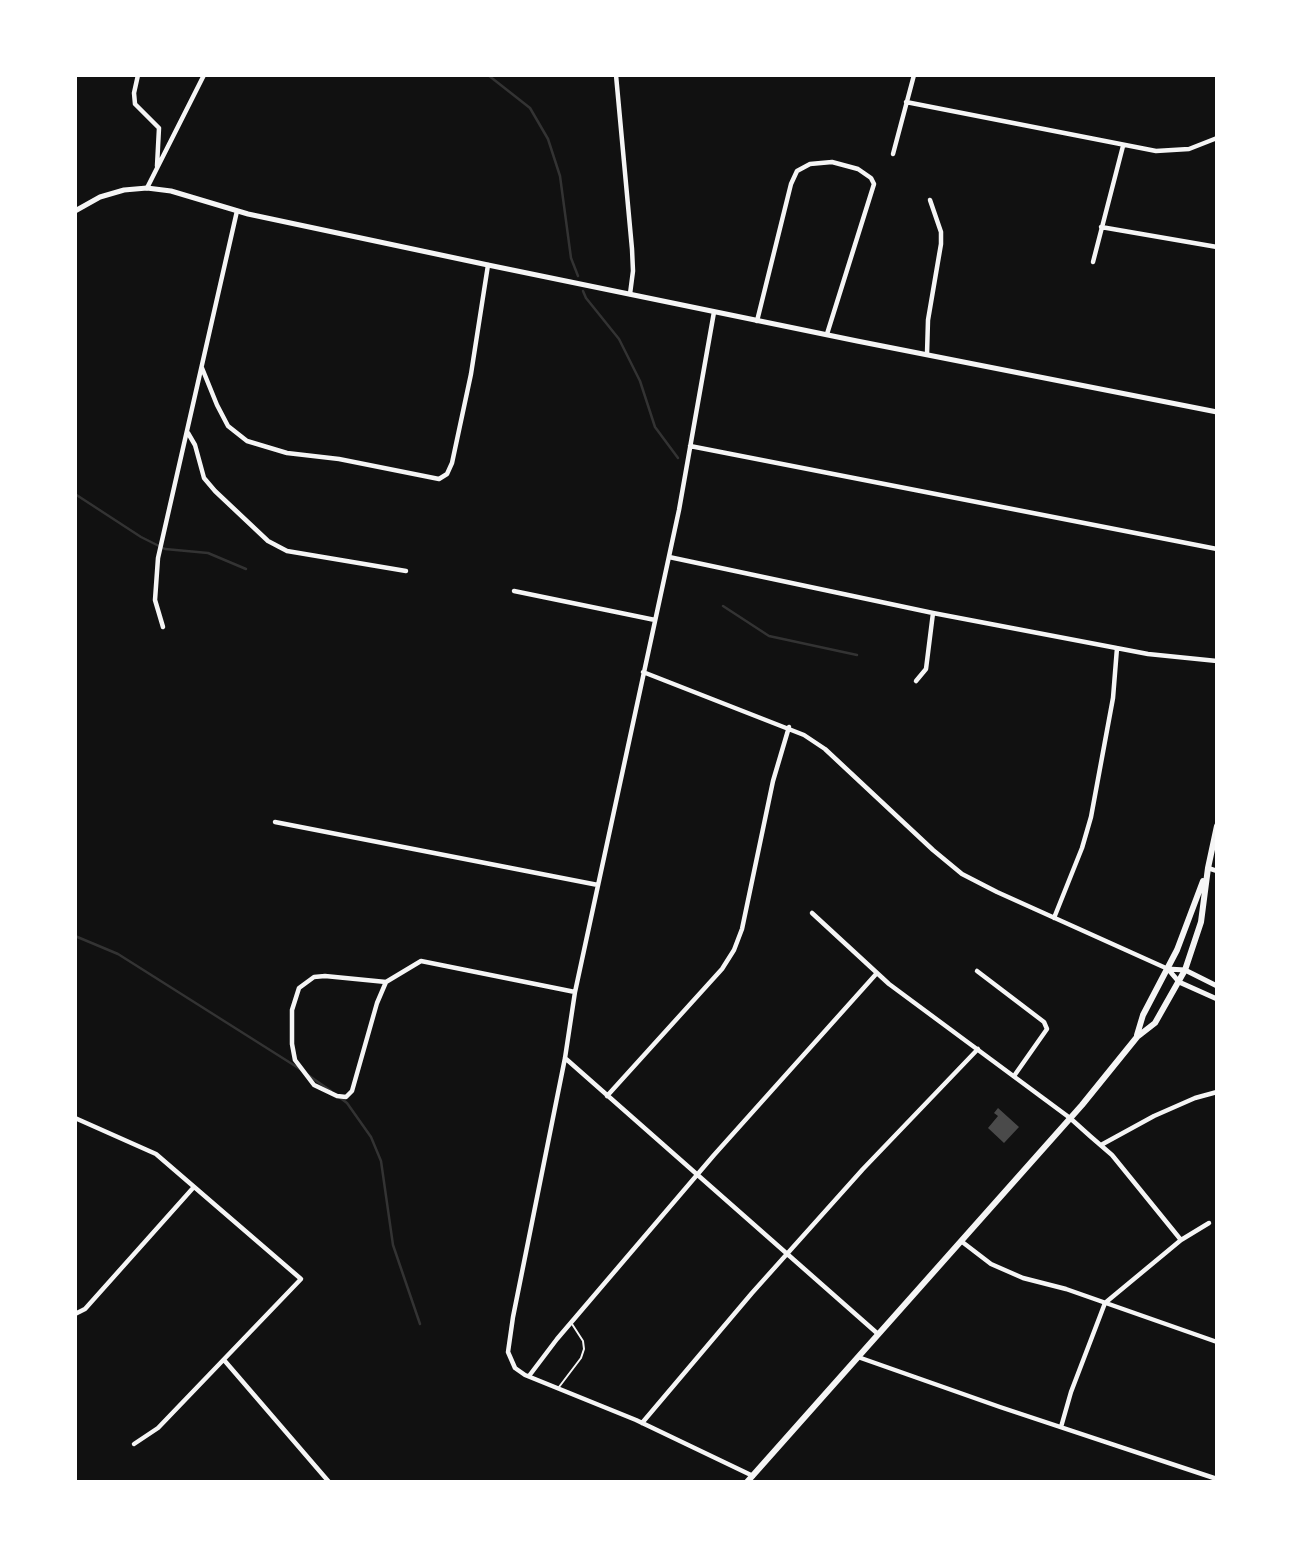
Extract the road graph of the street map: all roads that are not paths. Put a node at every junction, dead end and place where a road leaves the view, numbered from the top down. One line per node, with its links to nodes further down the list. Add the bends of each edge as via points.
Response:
1 (138, 75): 9 (street, via 135,104 159,128)
2 (204, 75): 9 (street)
3 (616, 75): 18 (street, via 632,250)
4 (914, 75): 5 (street)
5 (906, 102): 7 (street); 8 (street)
6 (1217, 138): 7 (street, via 1178,151)
7 (1124, 146): 14 (street)
8 (893, 154)
9 (157, 168): 10 (street)
10 (147, 188): 12 (street, via 100,197); 13 (street)
11 (930, 200): 22 (street, via 941,244)
12 (75, 211)
13 (237, 211): 17 (street); 23 (street)
14 (1101, 227): 15 (street); 16 (street)
15 (1217, 247)
16 (1093, 262)
17 (488, 265): 18 (street); 23 (street, via 453,463 439,479 340,458 288,453 247,441 228,426)
18 (630, 294): 19 (street)
19 (715, 313): 20 (street); 26 (street)
20 (757, 321): 21 (street); 21 (street, via 797,171 810,164 832,162 858,169 874,184)
21 (827, 334): 22 (street)
22 (927, 354): 24 (street)
23 (202, 368): 25 (street)
24 (1217, 412)
25 (187, 432): 29 (street, via 204,478 277,546); 33 (street, via 155,582)
26 (690, 446): 27 (street); 28 (street)
27 (1217, 549)
28 (669, 557): 31 (street); 32 (street)
29 (406, 570)
30 (514, 591): 32 (street)
31 (933, 613): 34 (street); 37 (street, via 926,670)
32 (655, 620): 36 (street)
33 (163, 627)
34 (1117, 648): 35 (street); 45 (street, via 1113,698 1091,817)
35 (1217, 661)
36 (643, 672): 38 (street); 43 (street)
37 (916, 681)
38 (789, 727): 45 (street, via 825,749 962,874); 60 (street, via 734,950 722,970)
39 (275, 822): 43 (street)
40 (1217, 826): 41 (main road)
41 (1208, 868): 42 (street); 46 (main road); 47 (main road, via 1201,922)
42 (1217, 872)
43 (598, 885): 53 (street)
44 (813, 913): 49 (street)
45 (1054, 918): 46 (street)
46 (1167, 969): 47 (street); 51 (street); 55 (main road)
47 (1185, 970): 51 (main road); 52 (street)
48 (977, 971): 58 (street, via 1047,1029)
49 (877, 973): 56 (street); 64 (street)
50 (386, 982): 50 (street, via 325,976 314,977 299,988 292,1010 292,1044 295,1060 314,1085 337,1096 346,1097 352,1091); 53 (street, via 421,961)
51 (1179, 982): 54 (street); 55 (main road, via 1155,1023)
52 (1217, 986)
53 (575, 992): 57 (street)
54 (1217, 999)
55 (1137, 1037): 62 (main road)
56 (978, 1049): 58 (street); 69 (street)
57 (565, 1058): 60 (street); 77 (street, via 508,1346 515,1368)
58 (1014, 1076): 62 (street)
59 (1217, 1092): 63 (street, via 1154,1116)
60 (607, 1096): 64 (street)
61 (75, 1118): 65 (street, via 156,1154)
62 (1070, 1118): 63 (street); 68 (main road)
63 (1101, 1145): 67 (street)
64 (697, 1174): 69 (street); 72 (street)
65 (193, 1188): 71 (street, via 85,1309); 76 (street, via 301,1279)
66 (1209, 1223): 67 (street)
67 (1181, 1240): 70 (street)
68 (961, 1241): 70 (street, via 991,1264 1023,1278); 73 (main road)
69 (789, 1254): 73 (street); 79 (street)
70 (1105, 1303): 74 (street); 80 (street)
71 (75, 1314)
72 (571, 1323): 77 (street); 78 (lane, via 584,1349)
73 (878, 1335): 75 (main road)
74 (1217, 1342)
75 (858, 1357): 80 (street); 82 (main road)
76 (224, 1360): 81 (street, via 158,1428); 84 (street)
77 (529, 1376): 78 (street)
78 (557, 1389): 79 (street)
79 (642, 1423): 82 (street)
80 (1061, 1427): 83 (street)
81 (134, 1444)
82 (753, 1476): 85 (main road)
83 (1217, 1479)
84 (329, 1482)
85 (747, 1482)

